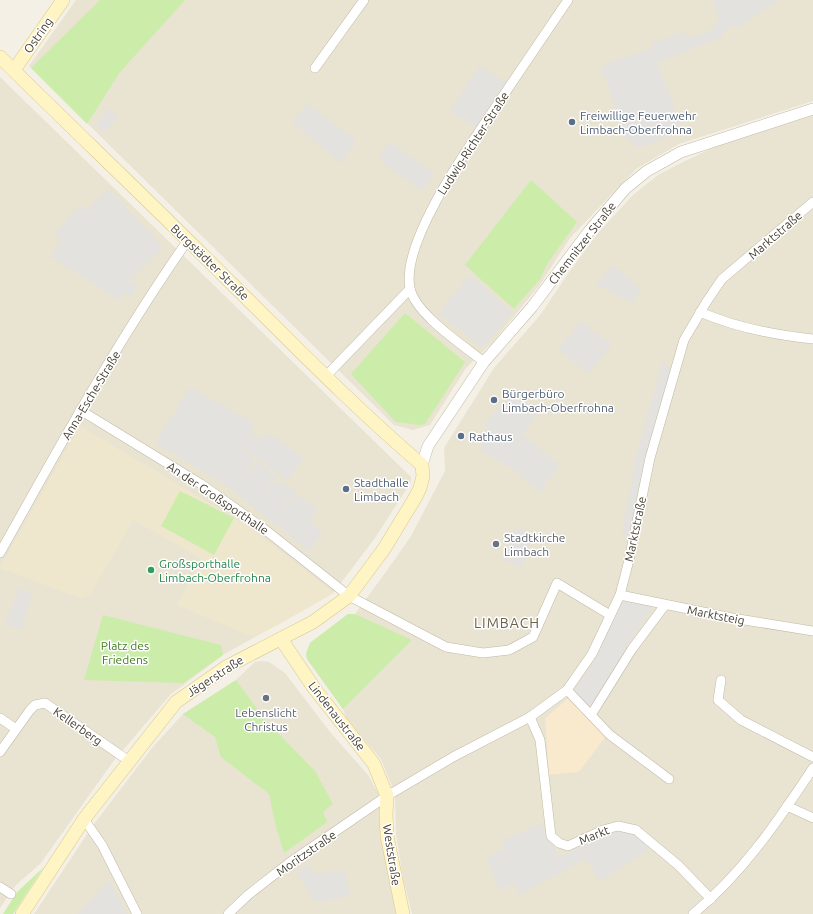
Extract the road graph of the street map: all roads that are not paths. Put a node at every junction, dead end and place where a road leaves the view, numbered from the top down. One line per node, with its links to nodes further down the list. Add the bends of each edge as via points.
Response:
1 (64, 0): 6 (main road, Ostring)
2 (364, 0): 5 (street)
3 (568, 0): 10 (street, Ludwig-Richter-Straße, via 442,187 412,258)
4 (0, 57): 6 (main road, Burgstädter Straße)
5 (315, 68)
6 (14, 70): 9 (main road, Burgstädter Straße)
7 (813, 109): 13 (street, Chemnitzer Straße, via 681,152 648,171 626,188 591,227 532,307)
8 (813, 202): 11 (street, Marktstraße, via 722,279)
9 (188, 240): 14 (main road, Burgstädter Straße); 15 (street, Anna-Esche-Straße, via 165,272)
10 (410, 289): 13 (street, Ludwig-Richter-Straße, via 416,303 425,314); 14 (street)
11 (700, 312): 12 (street, via 724,322 775,335); 18 (street, Marktstraße, via 684,340 676,364 650,458)
12 (813, 339)
13 (484, 362): 16 (street, Chemnitzer Straße, via 428,446)
14 (325, 377): 16 (main road, Burgstädter Straße)
15 (80, 410): 17 (street, Anna-Esche-Straße); 19 (street, An der Großsporthalle, via 206,488 263,528)
16 (422, 465): 19 (main road, Jägerstraße, via 423,476 415,498 384,549)
17 (0, 553)
18 (620, 595): 20 (street, Marktsteig); 21 (street, Marktstraße)
19 (349, 596): 21 (street, An der Großsporthalle, via 446,647 483,653 509,650 533,637 558,582); 23 (main road, Jägerstraße, via 313,622)
20 (664, 604): 22 (street, Marktsteig); 26 (street, via 632,649)
21 (610, 615): 25 (street, Marktstraße, via 592,654)
22 (813, 631)
23 (281, 639): 32 (main road, Jägerstraße, via 226,667 176,702); 35 (main road, Lindenaustraße, via 317,692 374,764)
24 (721, 680): 31 (street, via 718,700 735,715)
25 (567, 690): 26 (street); 27 (street, Marktstraße)
26 (591, 715): 34 (street, via 610,735)
27 (530, 717): 35 (street, Marktstraße, via 453,757); 41 (street, Markt, via 540,740 551,836 568,846 618,826 636,830 678,865)
28 (0, 718): 29 (street)
29 (16, 729): 30 (street, Kellerberg); 32 (street, Kellerberg, via 35,705 45,703)
30 (0, 752)
31 (813, 757)
32 (129, 761): 38 (main road, Jägerstraße)
33 (813, 768): 36 (street)
34 (669, 779)
35 (387, 796): 45 (street, Moritzstraße, via 287,865); 46 (main road, Weststraße, via 387,836)
36 (787, 806): 37 (street); 41 (street, via 741,868)
37 (813, 818)
38 (84, 819): 43 (main road, Jägerstraße); 44 (street, via 102,845)
39 (0, 887): 40 (street)
40 (11, 894)
41 (711, 899): 42 (street)
42 (705, 910): 47 (street)
43 (22, 914)
44 (137, 914)
45 (228, 914)
46 (403, 914)
47 (693, 914)

